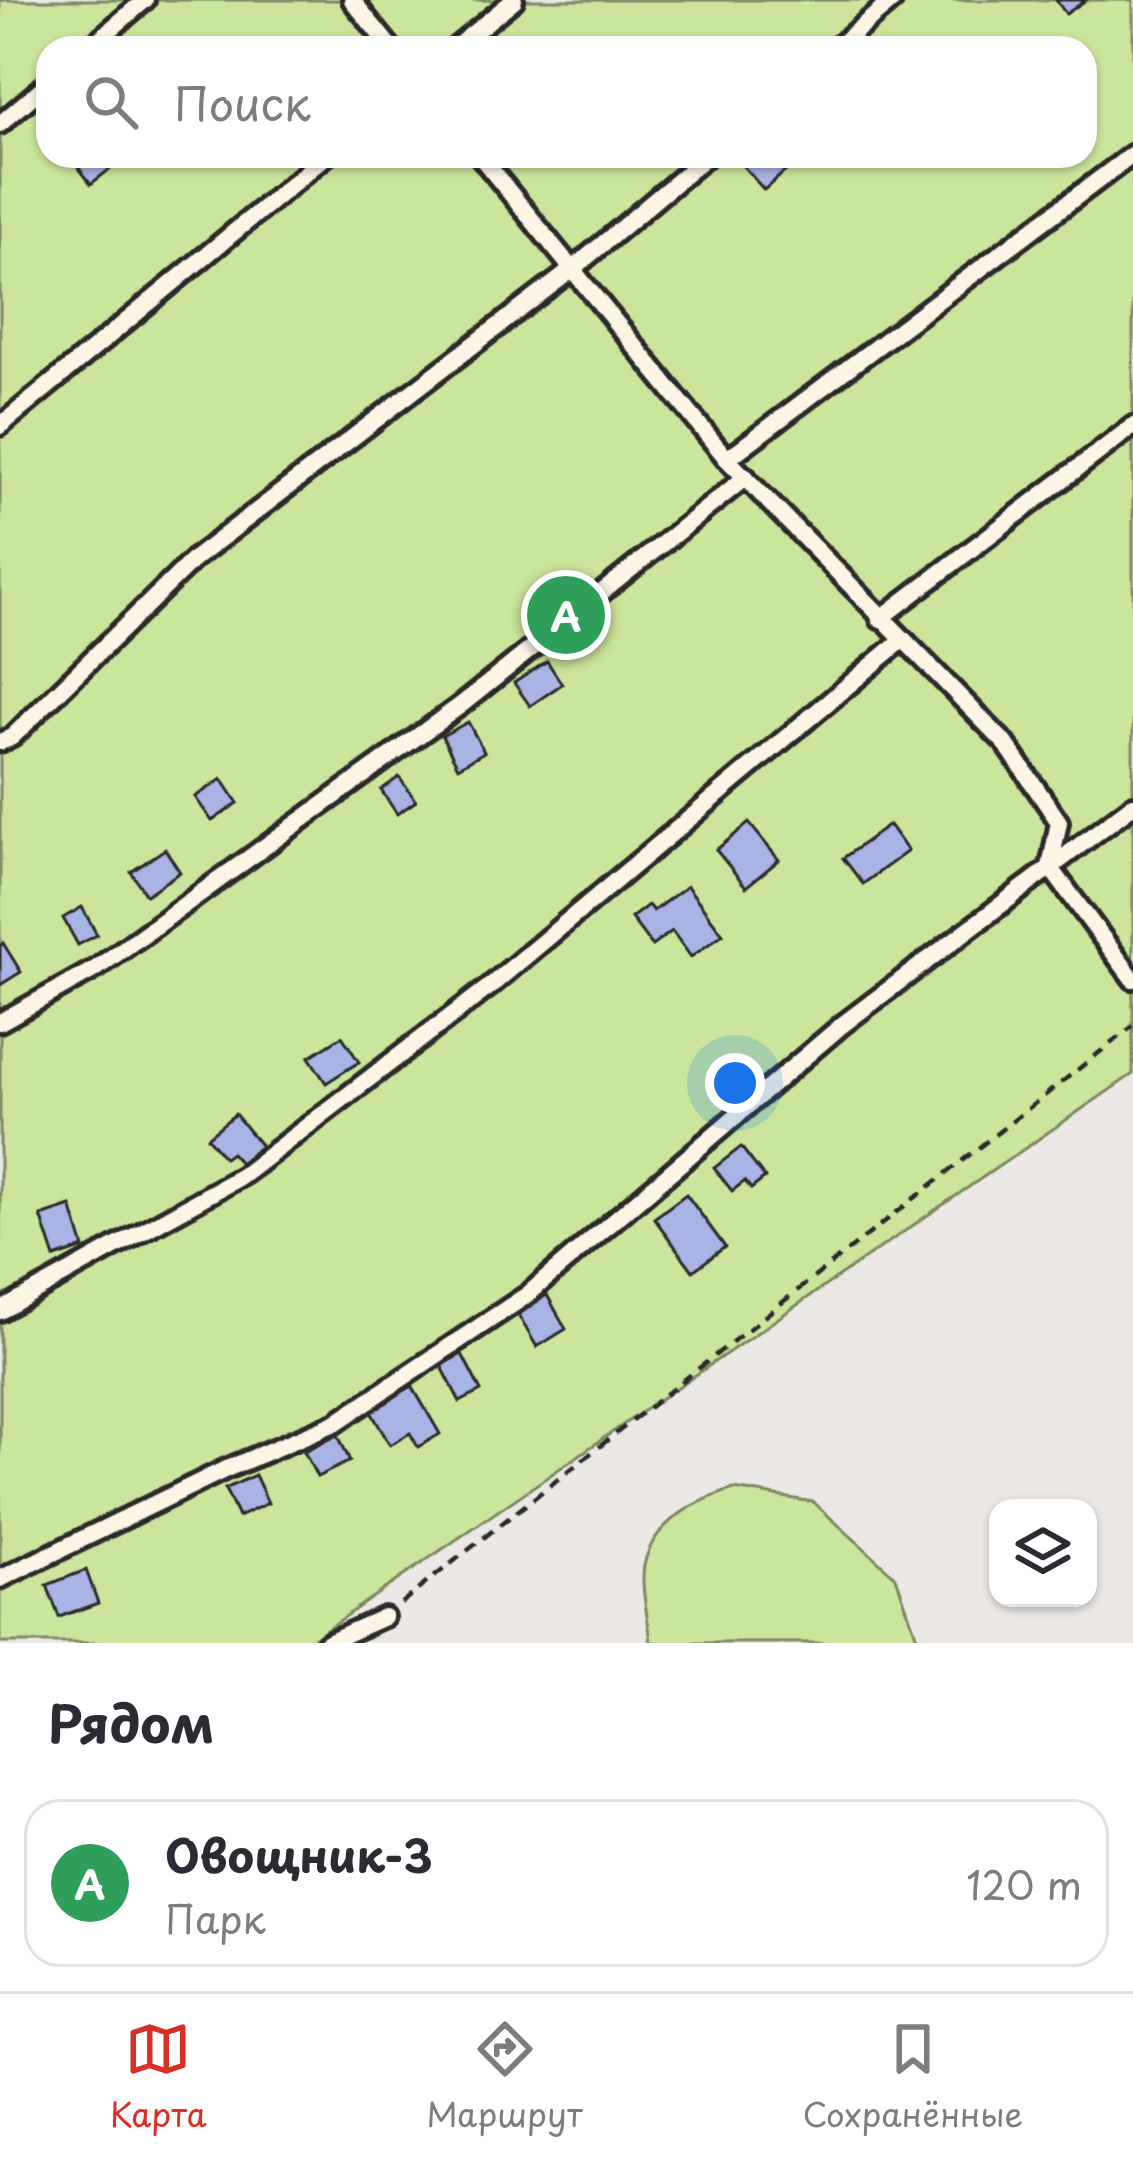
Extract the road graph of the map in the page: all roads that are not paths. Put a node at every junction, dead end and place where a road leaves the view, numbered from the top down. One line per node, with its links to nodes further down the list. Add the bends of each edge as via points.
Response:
1 (145, 0): 5 (lane)
2 (352, 0): 6 (lane)
3 (514, 0): 7 (lane)
4 (893, 0): 8 (lane)
5 (103, 36)
6 (381, 36)
7 (470, 36)
8 (850, 36)
9 (36, 93): 10 (lane)
10 (0, 124)
11 (1133, 154): 18 (lane)
12 (312, 168): 16 (lane)
13 (490, 168): 15 (lane)
14 (693, 168): 15 (lane)
15 (574, 268): 18 (lane); 22 (lane, via 194,559)
16 (0, 426)
17 (1133, 426): 20 (lane)
18 (727, 459): 19 (lane)
19 (746, 477): 20 (lane); 26 (lane, via 461,705 97,968)
20 (880, 619): 21 (lane)
21 (901, 640): 24 (lane, via 1006,744 1059,822); 27 (lane, via 489,987 242,1176)
22 (0, 742)
23 (1133, 805): 24 (lane)
24 (1051, 867): 25 (lane); 28 (lane, via 842,1025 526,1295 335,1424)
25 (1133, 979)
26 (0, 1022)
27 (0, 1311)
28 (0, 1579)
29 (384, 1617): 30 (lane)
30 (326, 1643)

